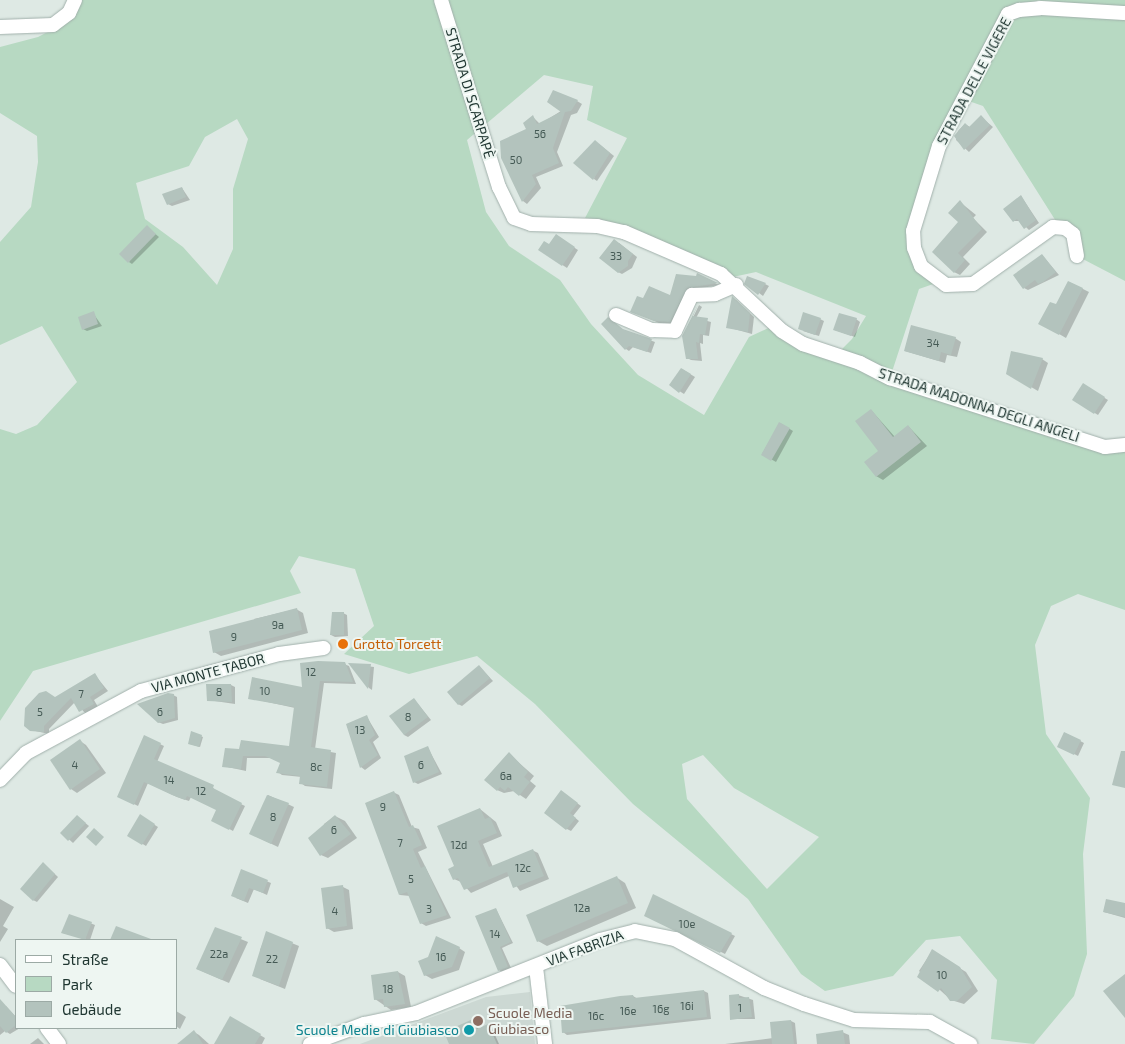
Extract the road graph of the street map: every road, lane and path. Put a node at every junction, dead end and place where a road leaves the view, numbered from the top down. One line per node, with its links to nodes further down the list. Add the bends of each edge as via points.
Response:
1 (75, 0): 4 (street, via 68,13 53,25)
2 (441, 0): 5 (street, STRADA DI SCARPAPÈ, via 499,187)
3 (1125, 13): 6 (street, STRADA DELLE VIGERE, via 1040,8 1015,10 1008,14 938,146 913,231 914,248 922,266 939,282 954,286 973,284 1053,227 1065,228 1073,234)
4 (0, 27)
5 (514, 218): 7 (street, STRADA MADONNA DEGLI ANGELI, via 531,224 613,228 710,268)
6 (1077, 256)
7 (736, 286): 8 (street, via 715,294 692,295 675,331 652,330); 9 (street, STRADA MADONNA DEGLI ANGELI, via 782,331 803,344 860,363 890,378 1105,447)
8 (616, 315)
9 (1125, 445)
10 (324, 648): 11 (street, VIA MONTE TABOR, via 279,654 141,691 26,753)
11 (0, 780)
12 (0, 964): 14 (street)
13 (536, 967): 17 (street, VIA FABRIZIA, via 416,1013 364,1024); 18 (street); 19 (street, VIA FABRIZIA, via 620,933 635,931 663,935 796,1002 854,1020 930,1022)
14 (15, 985)
15 (48, 1029): 16 (street)
16 (58, 1044)
17 (310, 1044)
18 (545, 1044)
19 (970, 1044)

